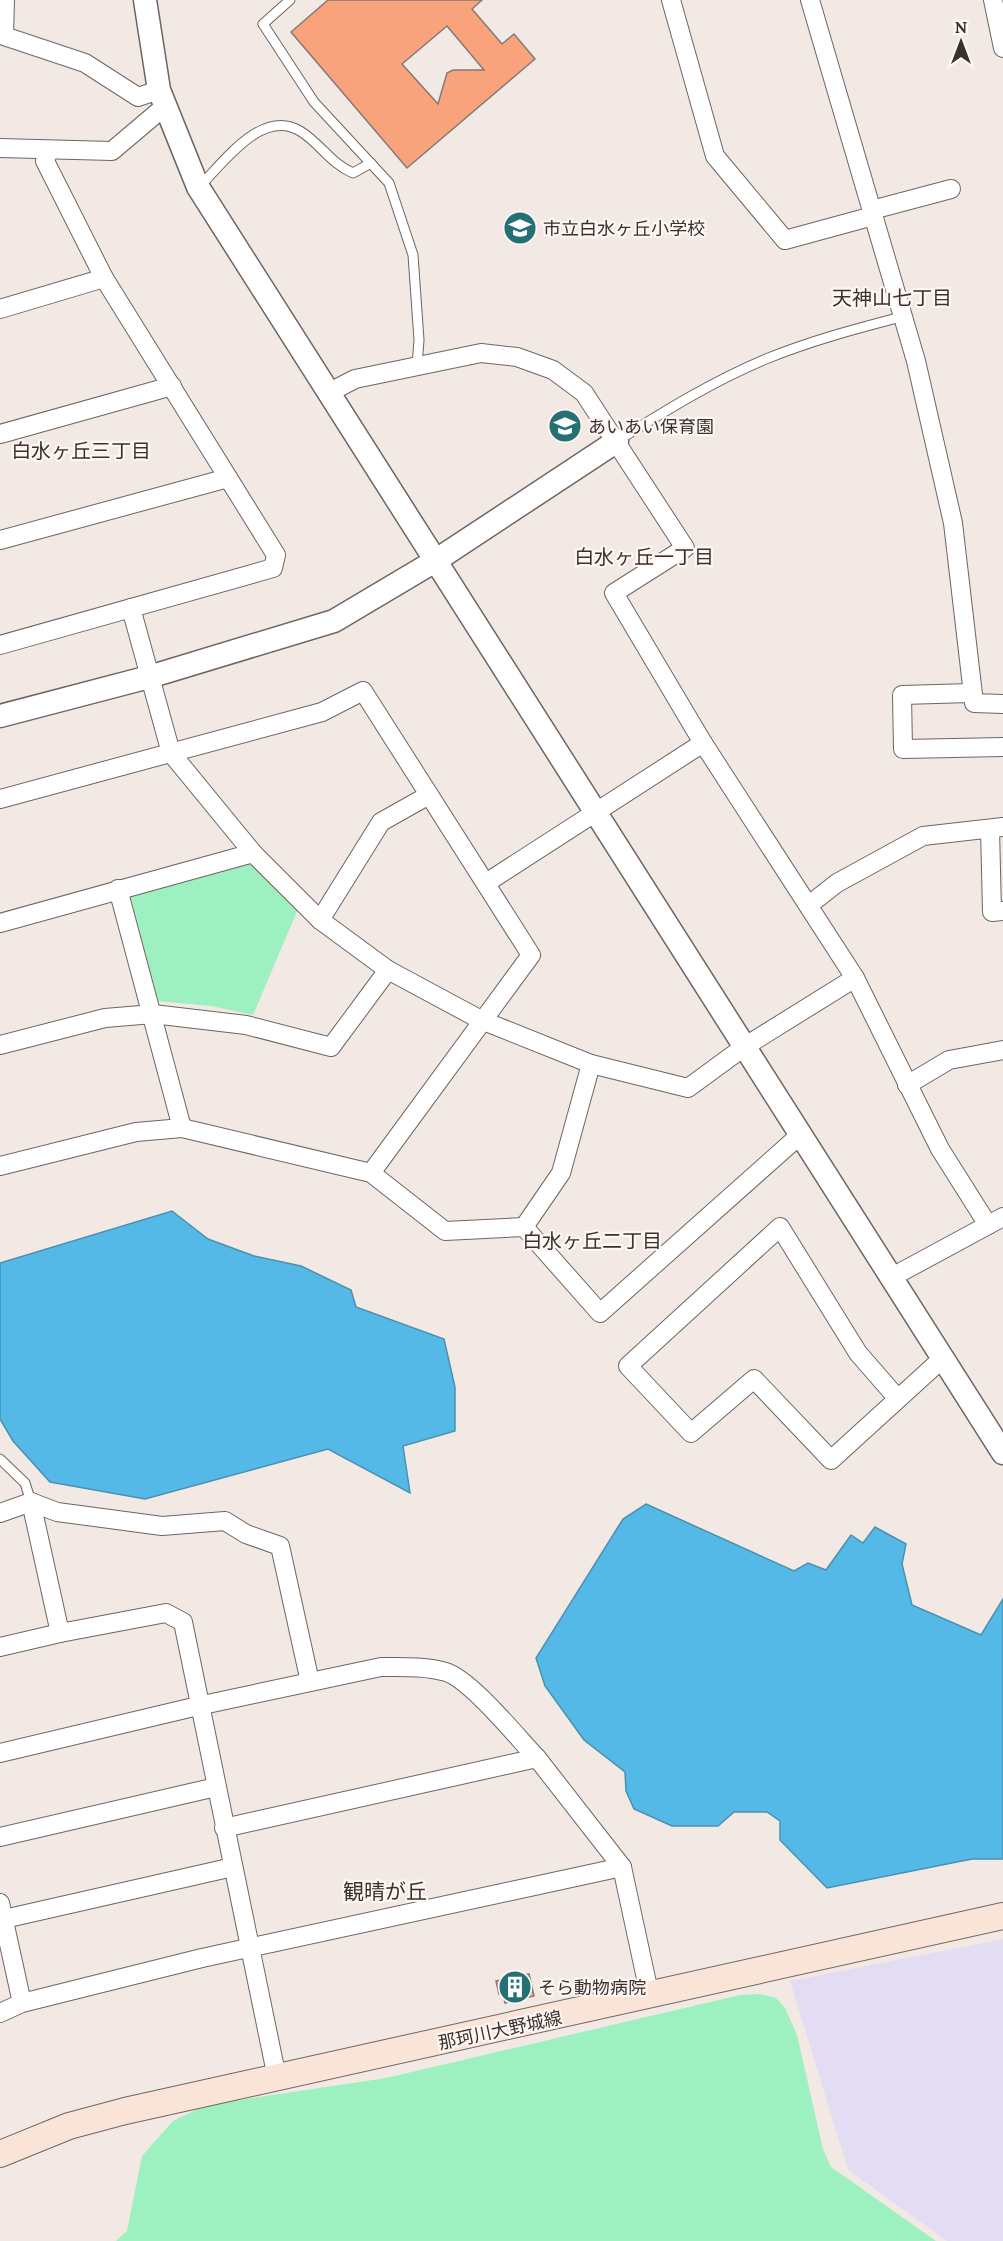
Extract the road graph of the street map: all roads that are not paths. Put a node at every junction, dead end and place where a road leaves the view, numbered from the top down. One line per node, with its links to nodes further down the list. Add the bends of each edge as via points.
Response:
1 (5, 0): 7 (street)
2 (145, 0): 9 (street)
3 (290, 0): 12 (lane, via 263,24 314,102)
4 (671, 0): 15 (street, via 714,156 785,240)
5 (810, 0): 15 (street)
6 (993, 0): 8 (street)
7 (2, 35): 9 (street, via 85,63 138,97)
8 (1003, 48)
9 (162, 99): 11 (street, via 112,151); 13 (street)
10 (0, 148): 11 (street)
11 (49, 150): 16 (street, via 45,161)
12 (371, 163): 13 (lane, via 353,173 342,169 299,130 282,124 258,129); 19 (lane, via 389,183 412,255)
13 (198, 187): 21 (street)
14 (951, 189): 15 (street)
15 (872, 213): 18 (street)
16 (104, 278): 17 (street); 20 (street)
17 (0, 309)
18 (901, 316): 23 (lane, via 834,334 765,359 692,395); 30 (street, via 916,361 953,523)
19 (417, 366): 21 (street, via 354,379); 23 (street, via 481,353 517,357 553,370 584,393)
20 (172, 386): 22 (street); 24 (street)
21 (328, 393): 26 (street)
22 (0, 434)
23 (617, 441): 26 (street); 33 (street, via 685,548 614,593)
24 (228, 478): 25 (street); 27 (street, via 276,555 273,568)
25 (0, 540)
26 (435, 561): 29 (street, via 334,621); 38 (street)
27 (131, 608): 28 (street); 29 (street)
28 (0, 645)
29 (149, 677): 32 (street); 35 (street)
30 (971, 693): 31 (street, via 974,703); 34 (street, via 902,695 903,749)
31 (1003, 704)
32 (0, 716)
33 (703, 743): 38 (street); 43 (street)
34 (1003, 747)
35 (171, 753): 36 (street, via 322,712 363,691); 37 (street); 40 (street)
36 (429, 795): 41 (street); 45 (street, via 381,822)
37 (0, 799)
38 (596, 813): 41 (street); 52 (street)
39 (997, 828): 43 (street, via 923,836); 44 (street, via 992,912)
40 (253, 853): 42 (street); 45 (street)
41 (486, 884): 50 (street, via 531,955)
42 (118, 890): 46 (street); 49 (street)
43 (808, 904): 48 (street)
44 (1003, 911)
45 (321, 920): 47 (street)
46 (0, 923)
47 (388, 970): 49 (street, via 331,1047 246,1025); 50 (street)
48 (855, 978): 52 (street); 55 (street)
49 (153, 1014): 51 (street, via 105,1018); 56 (street)
50 (481, 1020): 54 (street); 59 (street)
51 (0, 1045)
52 (744, 1047): 54 (street, via 688,1088); 57 (street)
53 (1003, 1050): 55 (street, via 949,1060)
54 (591, 1064): 61 (street, via 561,1173)
55 (907, 1085): 60 (street, via 940,1149)
56 (182, 1128): 58 (street, via 136,1132); 59 (street)
57 (800, 1135): 61 (street, via 600,1313); 62 (street)
58 (0, 1166)
59 (371, 1173): 61 (street, via 445,1231)
60 (996, 1221): 62 (street)
61 (524, 1227)
62 (892, 1277): 63 (street)
63 (943, 1358): 64 (street); 65 (street)
64 (898, 1399): 64 (street, via 831,1460 754,1379 691,1432 628,1366 780,1227 858,1353)
65 (1003, 1454)
66 (0, 1459): 67 (lane, via 25,1483)
67 (31, 1502): 68 (street); 69 (street); 71 (street, via 57,1512 162,1526 225,1521 246,1534 280,1546)
68 (0, 1513)
69 (60, 1633): 70 (street); 72 (street, via 166,1613 183,1622)
70 (0, 1647)
71 (310, 1682): 72 (street); 74 (street, via 381,1667 447,1672 480,1697)
72 (198, 1706): 73 (street); 75 (street)
73 (0, 1753)
74 (537, 1758): 76 (street); 79 (street)
75 (216, 1787): 76 (street); 77 (street)
76 (224, 1828): 78 (street)
77 (0, 1837)
78 (233, 1867): 80 (street); 82 (street)
79 (622, 1867): 82 (street); 83 (street)
80 (2, 1911): 84 (street)
81 (1003, 1916): 83 (main road, 那珂川大野城線)
82 (250, 1949): 84 (street); 86 (street)
83 (650, 1997): 86 (main road, 那珂川大野城線)
84 (22, 2003): 85 (street)
85 (0, 2013)
86 (277, 2078): 87 (main road, 那珂川大野城線, via 69,2126)
87 (0, 2154)

